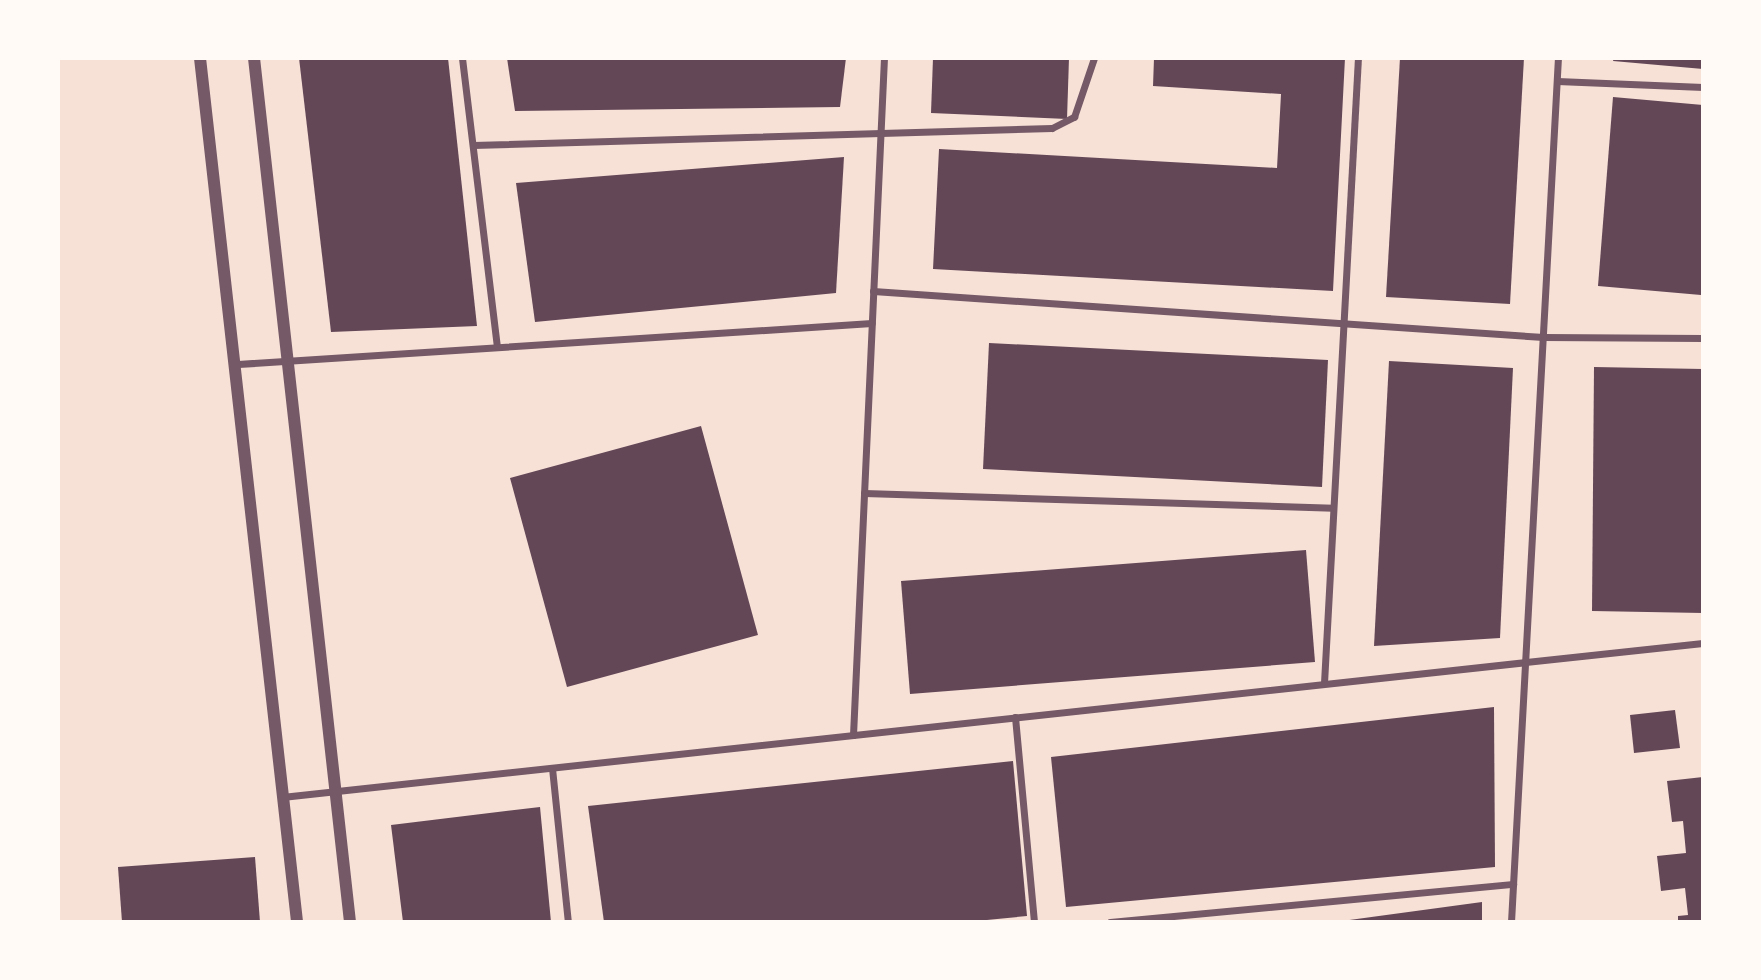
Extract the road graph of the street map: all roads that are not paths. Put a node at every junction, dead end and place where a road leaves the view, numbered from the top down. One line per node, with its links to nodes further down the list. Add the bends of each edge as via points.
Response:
1 (200, 58): 19 (street)
2 (254, 58): 18 (street)
3 (462, 58): 11 (street)
4 (884, 58): 10 (street)
5 (1094, 58): 10 (street, via 1074,117 1052,128)
6 (1358, 58): 14 (street)
7 (1558, 58): 8 (street)
8 (1557, 81): 9 (street); 15 (street)
9 (1703, 87)
10 (881, 128): 11 (street); 12 (street)
11 (473, 145): 17 (street)
12 (873, 291): 13 (street); 14 (street)
13 (872, 323): 17 (street); 20 (street)
14 (1343, 324): 15 (street); 21 (street)
15 (1543, 337): 16 (street); 23 (street)
16 (1703, 338)
17 (497, 347): 18 (street)
18 (288, 360): 19 (street); 28 (street)
19 (237, 364): 29 (street)
20 (864, 493): 21 (street); 26 (street)
21 (1334, 508): 24 (street)
22 (1703, 643): 23 (street)
23 (1525, 662): 24 (street); 30 (street)
24 (1324, 683): 25 (street)
25 (1015, 717): 26 (street); 34 (street)
26 (853, 735): 27 (street)
27 (552, 768): 28 (street); 33 (street)
28 (335, 791): 29 (street); 32 (street)
29 (282, 797): 31 (street)
30 (1513, 884): 35 (street); 36 (street)
31 (297, 922)
32 (350, 922)
33 (568, 922)
34 (1034, 922)
35 (1110, 922)
36 (1511, 922)

